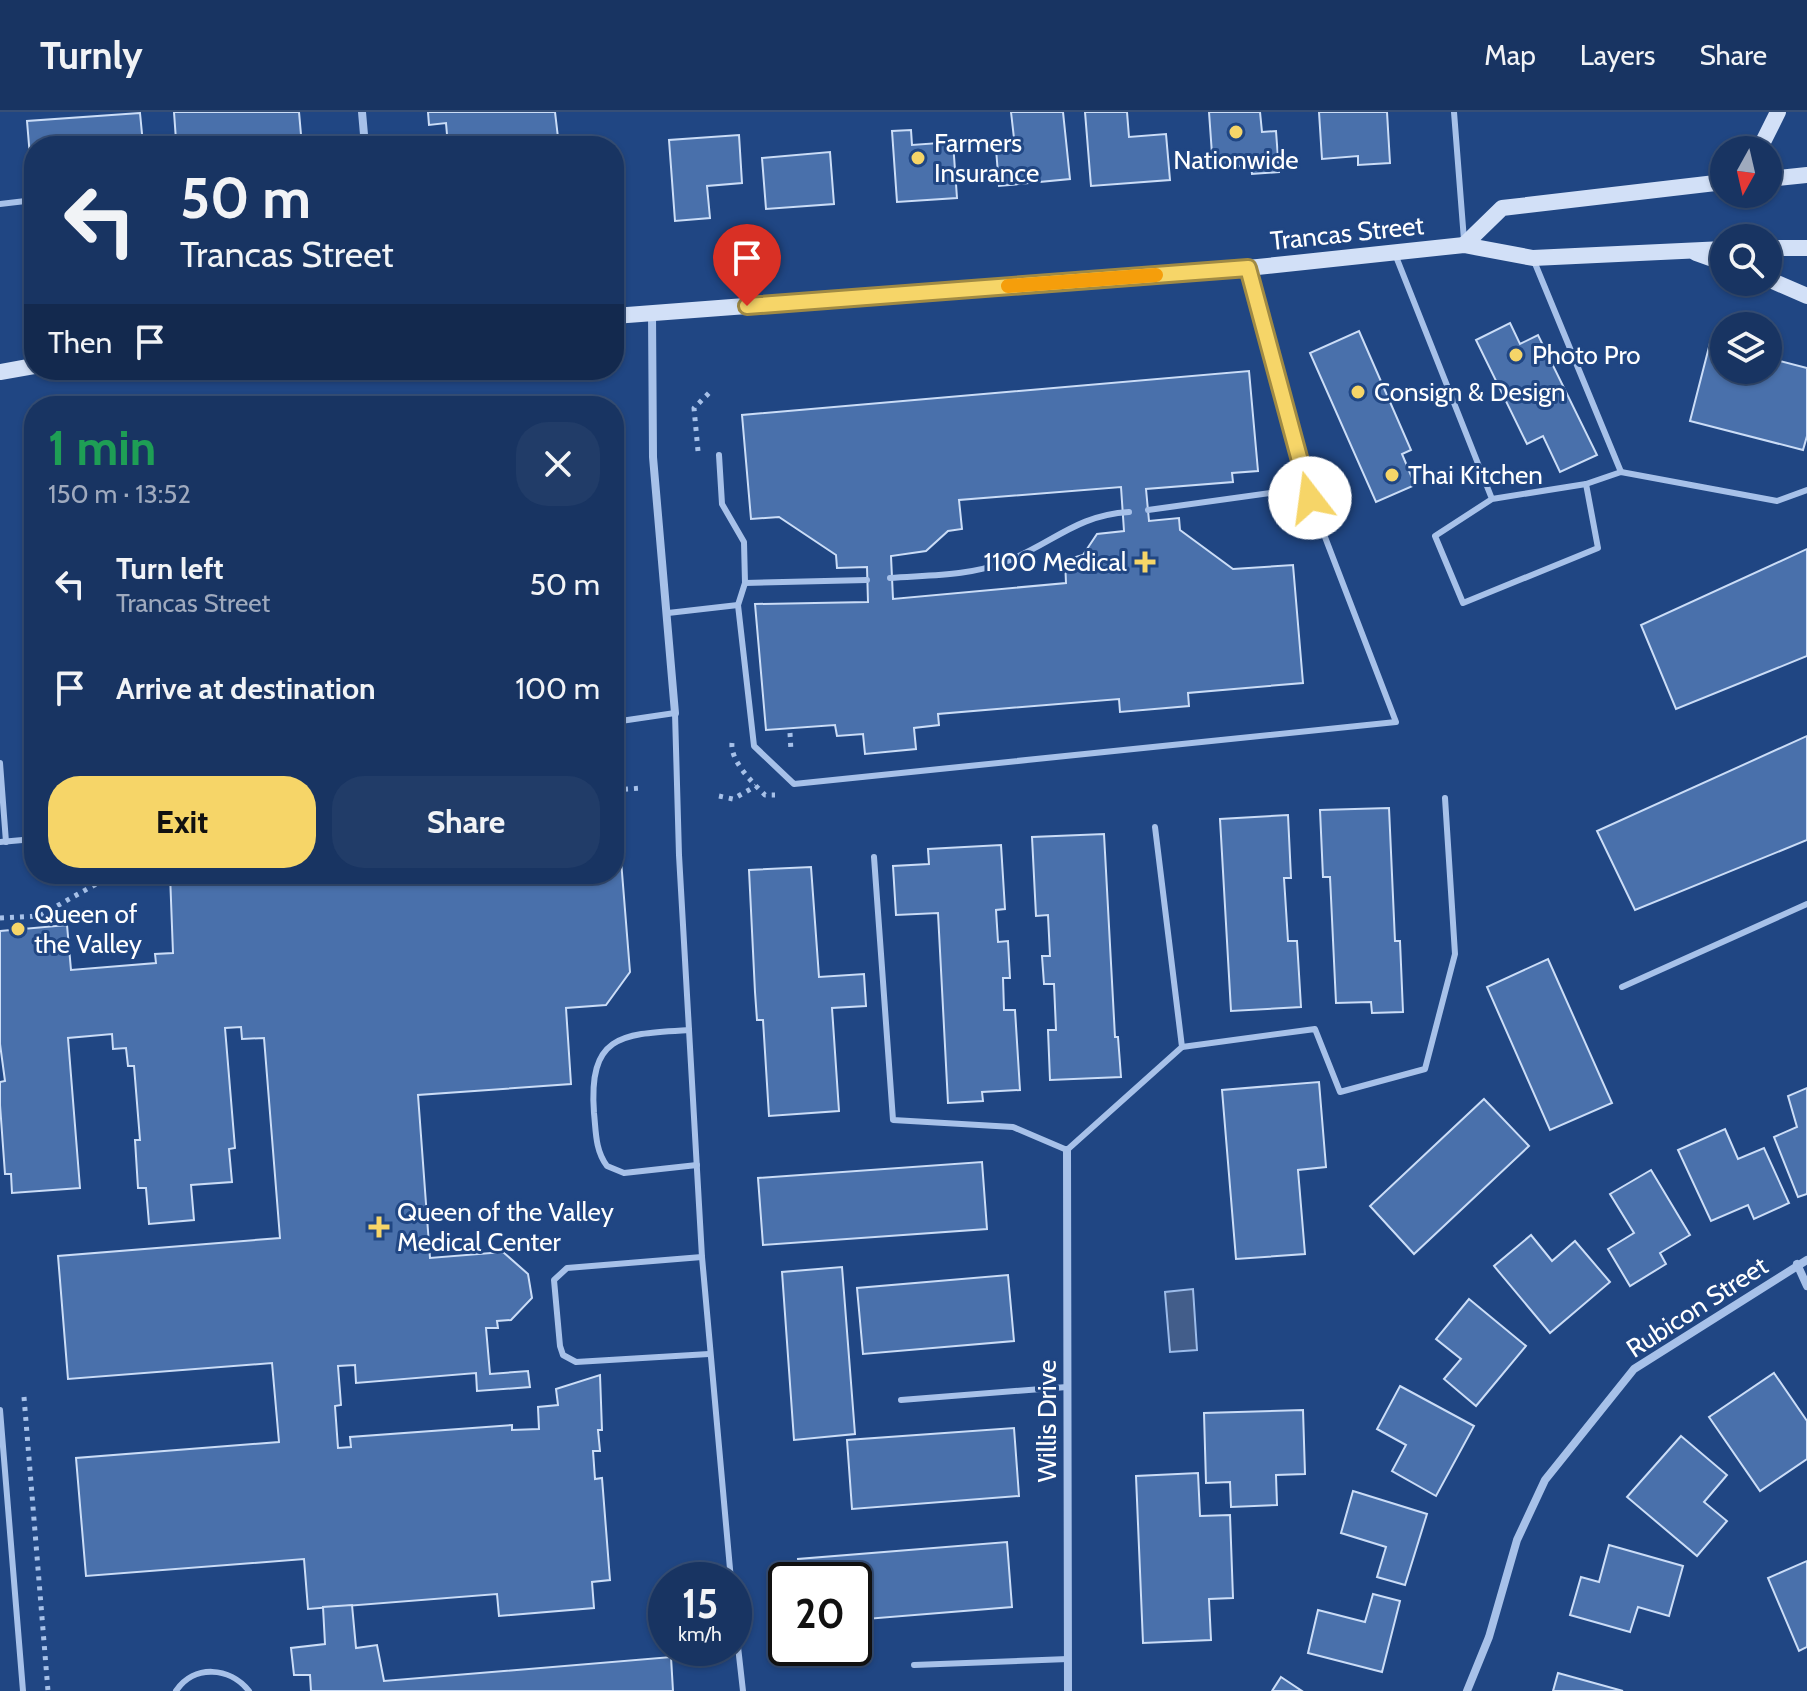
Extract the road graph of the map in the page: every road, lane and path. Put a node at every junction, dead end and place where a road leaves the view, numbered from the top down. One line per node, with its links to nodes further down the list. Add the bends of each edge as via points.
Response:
1 (362, 112): 4 (street)
2 (1454, 112): 11 (lane)
3 (1778, 112): 5 (main road)
4 (364, 136)
5 (1766, 136)
6 (1807, 175): 7 (main road)
7 (1782, 178)
8 (1710, 184): 11 (main road, Trancas Street, via 1502,208)
9 (24, 201): 10 (lane)
10 (0, 204)
11 (1464, 245): 16 (main road, Trancas Street); 17 (main road, Trancas Street)
12 (1782, 248): 13 (main road)
13 (1807, 248)
14 (1683, 249): 15 (main road, Trancas Street); 17 (main road, Trancas Street); 18 (main road)
15 (1710, 249)
16 (1393, 251): 19 (main road, Trancas Street); 31 (lane)
17 (1533, 258): 27 (lane)
18 (1710, 258)
19 (1248, 268): 22 (main road, Trancas Street); 29 (lane)
20 (1782, 285): 21 (main road)
21 (1807, 296)
22 (652, 313): 23 (main road, Trancas Street); 38 (street, via 653,457)
23 (624, 315)
24 (24, 368): 25 (main road)
25 (0, 372)
26 (719, 455): 36 (lane, via 722,504 744,542)
27 (1621, 472): 28 (lane); 30 (lane, via 1777,501)
28 (1586, 484): 31 (lane); 31 (lane, via 1598,548 1463,603 1435,536)
29 (1307, 488): 32 (lane); 37 (lane, via 1396,722 794,784 754,746)
30 (1807, 490)
31 (1492, 499)
32 (1148, 510)
33 (1129, 512): 34 (lane, via 1081,520 1008,561 977,572)
34 (890, 578)
35 (867, 580): 36 (lane)
36 (745, 583): 37 (lane)
37 (738, 605): 38 (lane)
38 (668, 613): 39 (street)
39 (675, 713): 40 (lane); 55 (lane)
40 (624, 721)
41 (0, 763): 49 (lane)
42 (756, 786): 45 (path, via 733,799)
43 (643, 788): 44 (path)
44 (624, 789)
45 (719, 796)
46 (1445, 798): 56 (lane, via 1455,954 1425,1069 1340,1092 1315,1029)
47 (1155, 827): 56 (lane)
48 (24, 840): 49 (lane)
49 (3, 842)
50 (874, 857): 57 (lane, via 893,1120 1013,1127)
51 (96, 884): 53 (path, via 39,916)
52 (1807, 904): 54 (lane)
53 (0, 918)
54 (1622, 987)
55 (689, 1030): 58 (lane); 58 (lane, via 642,1033 612,1044 594,1069 592,1090 597,1145 607,1166 624,1173)
56 (1182, 1047): 57 (lane)
57 (1067, 1150): 64 (street, Willis Drive)
58 (697, 1165): 59 (lane)
59 (702, 1257): 63 (lane); 63 (lane, via 567,1268 554,1280 560,1346 563,1355 576,1362)
60 (1807, 1260): 61 (street, Rubicon Street)
61 (1797, 1264): 62 (street); 78 (street, Rubicon Street, via 1634,1369 1545,1480 1517,1540)
62 (1807, 1286)
63 (709, 1354): 68 (lane)
64 (1067, 1387): 66 (lane); 69 (street, Willis Drive)
65 (24, 1397): 73 (path)
66 (901, 1400)
67 (0, 1410): 72 (lane)
68 (729, 1562)
69 (1068, 1659): 70 (lane); 77 (street, Willis Drive)
70 (914, 1665)
71 (740, 1666): 76 (lane)
72 (23, 1691)
73 (48, 1691)
74 (176, 1691): 75 (lane, via 189,1677 216,1671 230,1674)
75 (249, 1691)
76 (743, 1691)
77 (1068, 1691)
78 (1467, 1691)

